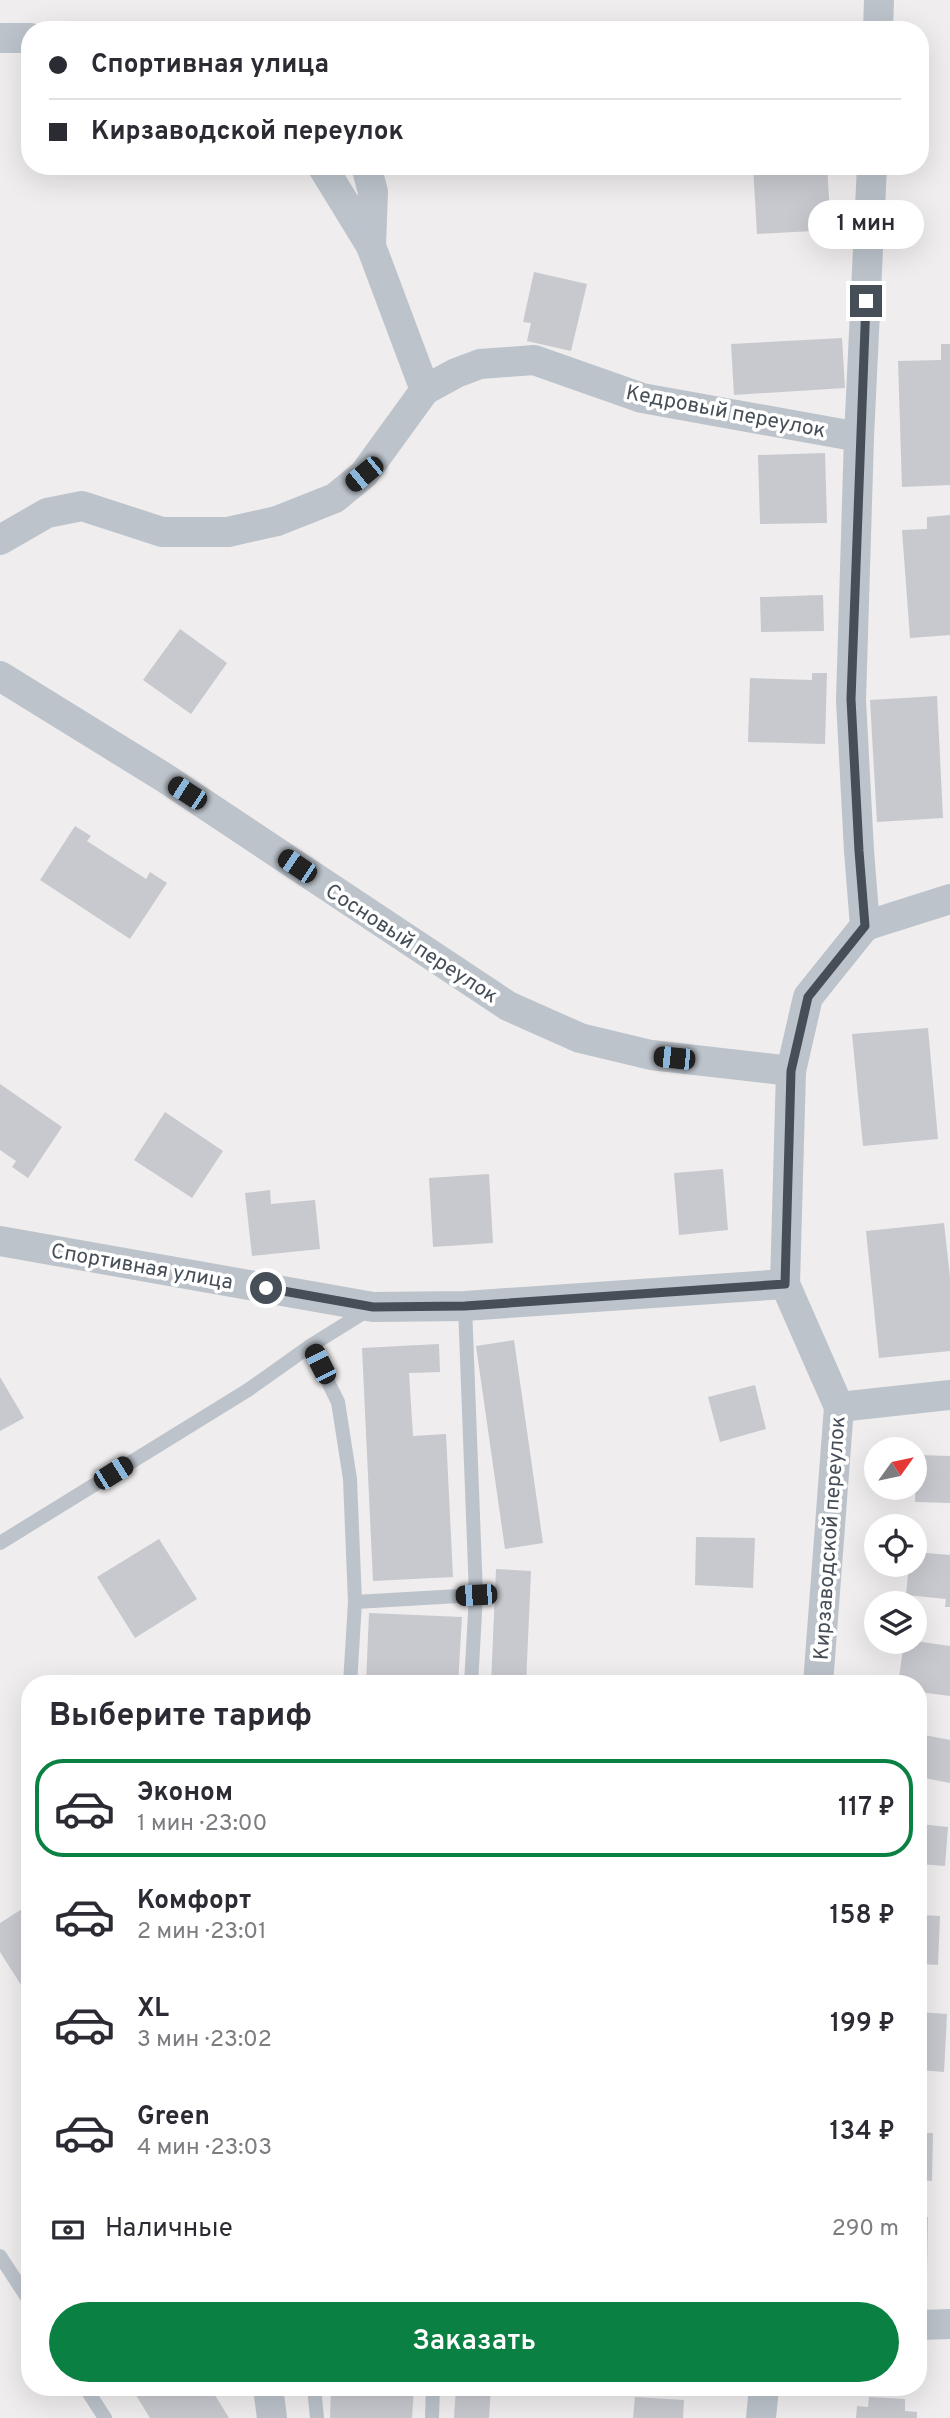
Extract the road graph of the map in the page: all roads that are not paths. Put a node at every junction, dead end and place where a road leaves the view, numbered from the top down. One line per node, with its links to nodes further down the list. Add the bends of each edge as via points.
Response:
1 (0, 38): 2 (street)
2 (21, 38)
3 (328, 175): 6 (street)
4 (368, 175): 6 (street, via 373,192)
5 (872, 175): 8 (street)
6 (371, 246): 7 (street)
7 (425, 390): 8 (street, Кедровый переулок, via 480,364 534,360 642,398); 9 (street, Кедровый переулок, via 364,474 335,498 276,520 228,532 162,532 82,506 47,513)
8 (859, 437): 12 (street, via 851,699)
9 (0, 540)
10 (0, 676): 13 (street, Сосновый переулок, via 165,778 508,1006 580,1038 651,1055)
11 (950, 899): 12 (street)
12 (865, 926): 13 (street, Кирзаводской переулок, via 808,997)
13 (791, 1071): 15 (street, Кирзаводской переулок)
14 (0, 1241): 17 (street, Спортивная улица)
15 (785, 1284): 16 (street, Спортивная улица); 20 (street, Кирзаводской переулок)
16 (465, 1306): 17 (street, Спортивная улица); 22 (lane)
17 (373, 1307): 18 (lane)
18 (310, 1346): 21 (lane); 23 (lane, via 338,1402 350,1479)
19 (950, 1395): 20 (street)
20 (839, 1407): 26 (street, Кирзаводской переулок)
21 (0, 1543)
22 (476, 1595): 23 (lane); 25 (lane)
23 (355, 1602): 24 (lane)
24 (351, 1675)
25 (472, 1675)
26 (819, 1675)
27 (0, 2256): 28 (lane)
28 (21, 2288)
29 (950, 2324): 30 (street)
30 (927, 2325)
31 (90, 2396): 36 (lane)
32 (269, 2396): 37 (street)
33 (315, 2396): 38 (lane)
34 (433, 2396): 39 (lane)
35 (763, 2396): 40 (street)
36 (103, 2417)
37 (272, 2418)
38 (317, 2418)
39 (432, 2418)
40 (761, 2418)

